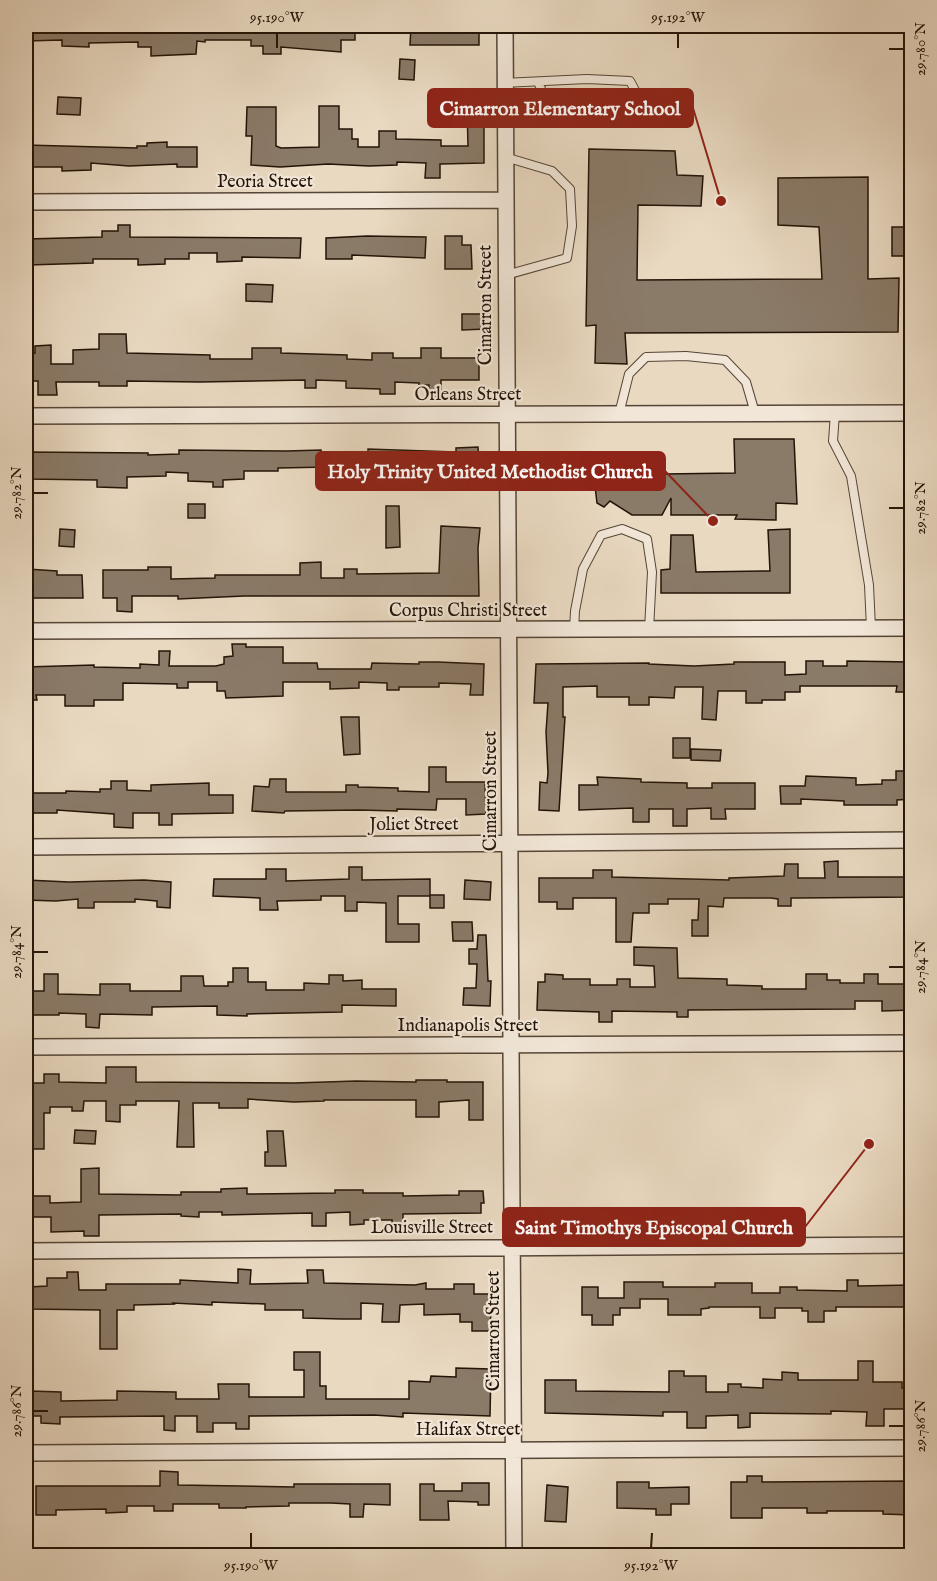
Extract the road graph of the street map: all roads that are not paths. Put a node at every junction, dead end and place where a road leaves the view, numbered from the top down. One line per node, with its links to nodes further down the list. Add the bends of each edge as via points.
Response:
1 (505, 26): 3 (street, Cimarron Street)
2 (538, 82): 2 (lane, via 630,81 638,96 636,111 621,122 569,121 551,112); 3 (lane)
3 (505, 83): 4 (street, Cimarron Street)
4 (505, 156): 5 (street, Cimarron Street); 7 (lane, via 552,171 570,189 572,226 567,258)
5 (505, 200): 6 (street, Peoria Street); 7 (street, Cimarron Street)
6 (26, 202)
7 (506, 275): 11 (street, Cimarron Street)
8 (755, 413): 9 (street, Orleans Street); 12 (street, Orleans Street); 12 (lane, via 746,382 725,360 686,356 646,357 629,374)
9 (835, 413): 10 (street, Orleans Street); 14 (lane, via 833,441 851,476 869,585)
10 (912, 413)
11 (507, 414): 12 (street, Orleans Street); 13 (street, Orleans Street); 19 (street, Cimarron Street)
12 (619, 414)
13 (26, 416)
14 (871, 628): 15 (street, Corpus Christi Street); 17 (street, Corpus Christi Street)
15 (912, 628)
16 (574, 630): 17 (street, Corpus Christi Street); 17 (lane, via 583,569 601,535 622,529 647,539 652,572); 19 (street, Corpus Christi Street)
17 (649, 630)
18 (26, 631): 19 (street, Corpus Christi Street)
19 (509, 631): 21 (street, Cimarron Street)
20 (912, 840): 21 (street, Joliet Street)
21 (510, 844): 22 (street, Joliet Street); 24 (street, Cimarron Street)
22 (26, 847)
23 (912, 1043): 24 (street, Indianapolis Street)
24 (512, 1045): 25 (street, Indianapolis Street); 27 (street, Cimarron Street)
25 (26, 1047)
26 (912, 1245): 27 (street, Louisville Street)
27 (513, 1247): 28 (street, Louisville Street); 30 (street, Cimarron Street)
28 (26, 1251)
29 (912, 1448): 30 (street, Halifax Street)
30 (514, 1449): 31 (street, Halifax Street); 32 (street, Cimarron Street)
31 (26, 1453)
32 (514, 1556)

